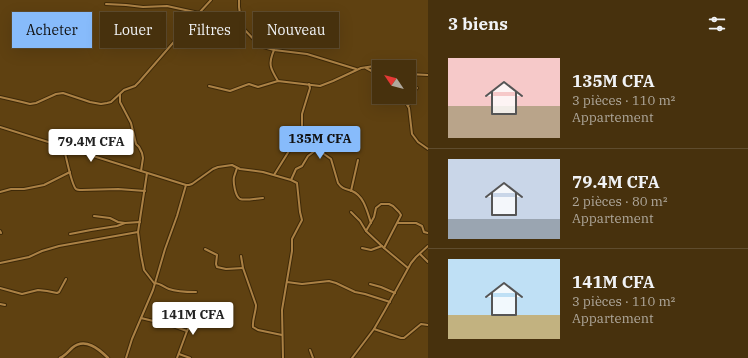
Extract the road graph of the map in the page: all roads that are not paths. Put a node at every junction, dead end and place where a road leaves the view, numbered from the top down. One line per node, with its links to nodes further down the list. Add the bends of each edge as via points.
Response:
1 (211, 0): 5 (street)
2 (239, 0): 7 (street, via 242,27 260,46)
3 (106, 4): 4 (street, via 167,6)
4 (194, 12)
5 (200, 12)
6 (174, 42): 18 (street, via 135,86)
7 (274, 50): 10 (street, via 307,54); 14 (street, via 270,68)
8 (372, 66): 9 (street)
9 (366, 67): 10 (street); 11 (street)
10 (356, 69): 15 (street, via 323,85)
11 (372, 71)
12 (416, 74): 13 (street)
13 (428, 75)
14 (278, 81): 15 (street); 16 (street, via 258,87 249,84 230,91)
15 (309, 84): 22 (street, via 302,114)
16 (209, 86)
17 (417, 88): 20 (street)
18 (120, 93): 19 (street, via 111,102 100,104 63,93 30,104); 28 (street, via 120,102 131,123 136,144 142,152)
19 (0, 97)
20 (408, 106): 24 (street, via 412,134 418,142)
21 (0, 127): 23 (street)
22 (304, 132): 25 (street); 31 (street)
23 (63, 146): 28 (street); 29 (street)
24 (428, 148)
25 (317, 149): 32 (street, via 296,169); 37 (street, via 331,159 340,186)
26 (358, 160): 37 (street)
27 (237, 168): 31 (street); 33 (street, via 232,165 218,167 192,184); 38 (street, via 234,181 238,198)
28 (141, 171): 30 (street)
29 (70, 172): 35 (street, via 44,185); 36 (street, via 77,190)
30 (148, 173): 33 (street); 36 (street)
31 (274, 175): 32 (street)
32 (291, 180): 60 (street, via 298,184 302,220 292,239)
33 (186, 185): 61 (street)
34 (0, 188): 35 (street)
35 (1, 191)
36 (145, 191): 41 (street)
37 (351, 191): 43 (street, via 364,203)
38 (264, 198)
39 (351, 212): 45 (street)
40 (94, 216): 42 (street)
41 (140, 222): 42 (street); 46 (street)
42 (125, 223): 48 (street)
43 (370, 223): 44 (street, via 376,208 390,204 400,212); 45 (street)
44 (398, 224): 47 (street, via 416,223); 50 (street)
45 (366, 231): 50 (street)
46 (138, 232): 56 (street, via 59,246 29,257); 61 (street, via 144,270)
47 (428, 233)
48 (70, 234)
49 (428, 246): 53 (street)
50 (383, 247): 51 (street, via 371,250); 58 (street)
51 (362, 248)
52 (205, 249): 57 (street, via 217,255 217,267)
53 (420, 254): 55 (street); 58 (street)
54 (241, 256): 57 (street)
55 (428, 262)
56 (0, 263)
57 (243, 268): 74 (street, via 256,305 253,327)
58 (408, 268): 65 (street)
59 (66, 279): 63 (street, via 57,293 38,290 22,294)
60 (287, 282): 66 (street, via 308,284 329,281); 74 (street, via 282,310)
61 (154, 283): 64 (street, via 174,291); 70 (street)
62 (370, 284): 65 (street)
63 (0, 288)
64 (196, 292)
65 (395, 293): 66 (street)
66 (390, 302): 72 (street)
67 (0, 304): 68 (street)
68 (5, 306)
69 (191, 313): 73 (street, via 193,320)
70 (142, 318): 73 (street); 79 (street)
71 (428, 325): 72 (street, via 421,324 404,338)
72 (374, 329): 84 (street)
73 (187, 331): 76 (street)
74 (282, 334): 82 (street)
75 (310, 350): 83 (street)
76 (179, 354): 80 (street); 81 (street)
77 (60, 358): 78 (street, via 81,344 97,348)
78 (108, 358)
79 (126, 358)
80 (177, 358)
81 (190, 358)
82 (282, 358)
83 (313, 358)
84 (352, 358)

